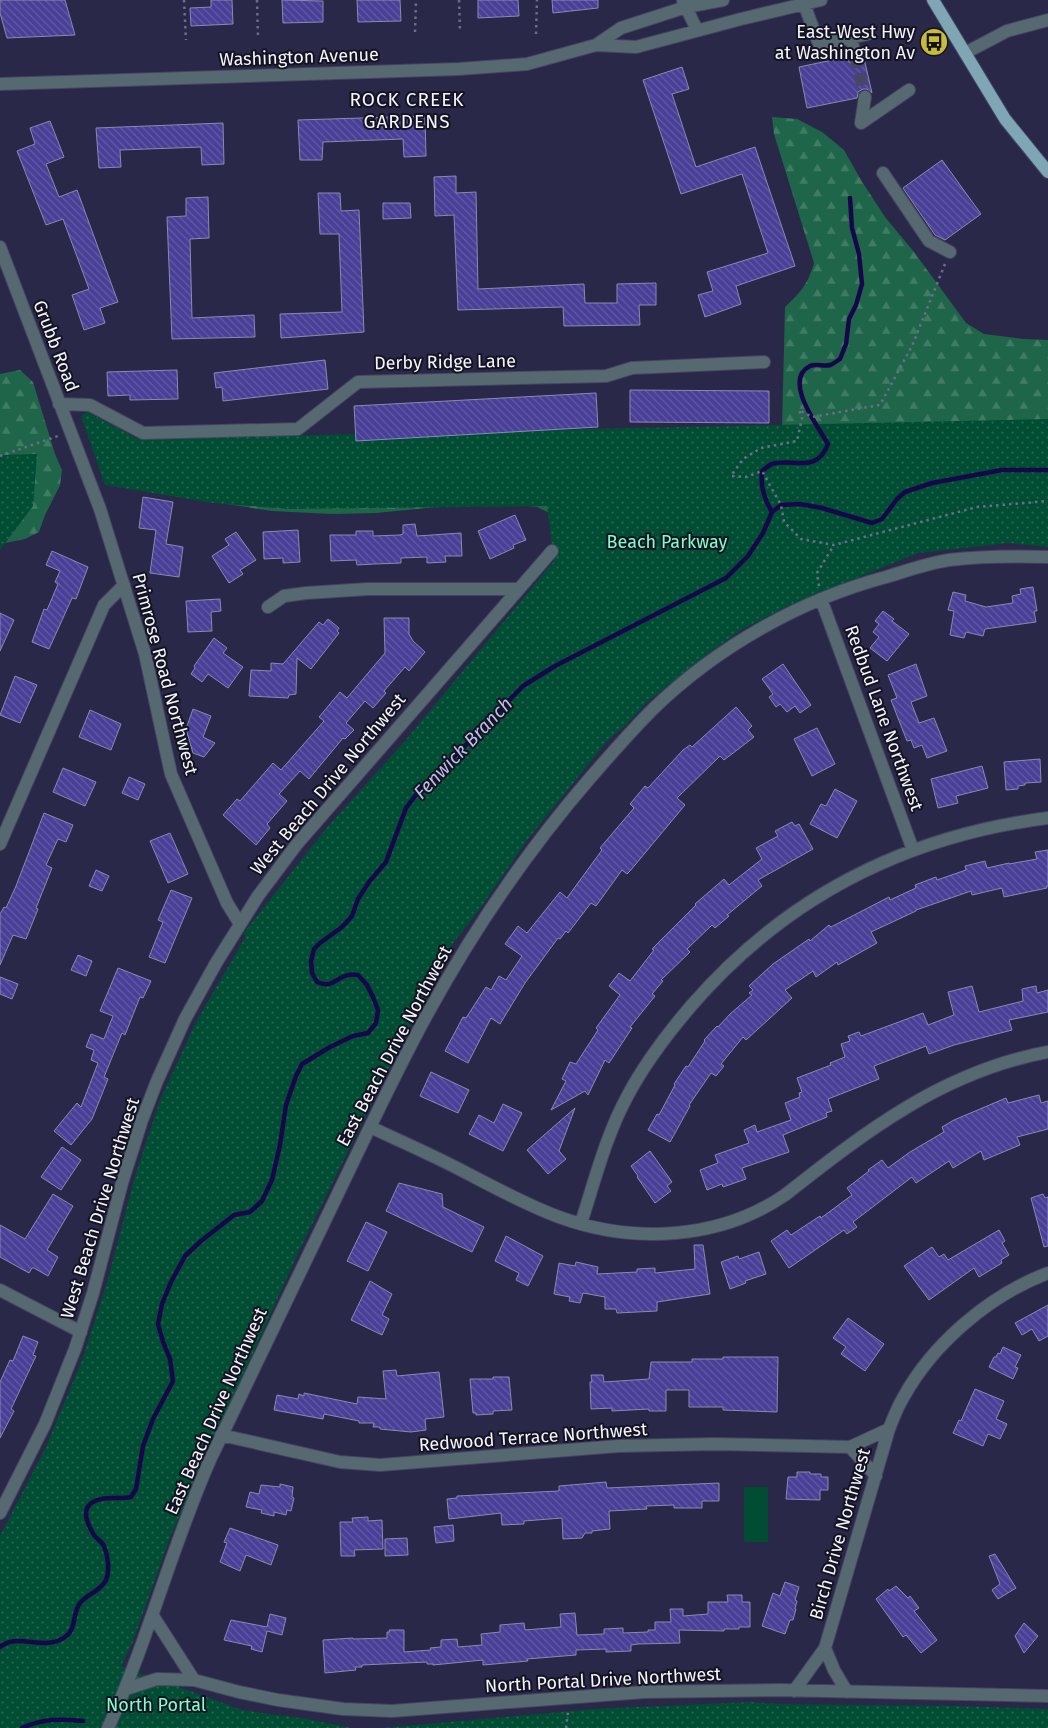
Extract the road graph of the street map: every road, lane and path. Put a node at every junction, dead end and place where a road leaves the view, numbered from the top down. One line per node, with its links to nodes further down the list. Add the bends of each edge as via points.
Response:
1 (184, 0): 19 (path)
2 (257, 0): 17 (path)
3 (416, 0): 14 (path)
4 (459, 0): 12 (path)
5 (537, 0): 15 (path)
6 (724, 0): 9 (street, Washington Avenue)
7 (820, 0): 10 (street, Washington Avenue)
8 (933, 0): 21 (main road)
9 (684, 3): 13 (street); 20 (street, Washington Avenue, via 622,28)
10 (804, 4): 13 (street, Washington Avenue); 18 (street, via 819,44)
11 (1048, 20): 21 (street, via 1007,31)
12 (460, 30)
13 (697, 30): 20 (street, Washington Avenue, via 636,47)
14 (415, 32)
15 (536, 34)
16 (868, 34): 18 (street)
17 (258, 37)
18 (851, 38): 22 (street)
19 (186, 40)
20 (596, 44): 23 (street, Washington Avenue, via 527,64 459,69)
21 (965, 53): 26 (main road, via 1005,119)
22 (855, 56)
23 (0, 84)
24 (909, 90): 25 (street, via 861,123)
25 (864, 97)
26 (1048, 172)
27 (883, 173): 29 (street, via 929,241)
28 (0, 247): 30 (street, Grubb Road)
29 (950, 252): 37 (path, via 912,346 880,405 812,417 799,410 802,418 797,440 761,448 743,458 731,476 746,477 762,471 781,505 784,522 801,539)
30 (4, 271): 32 (street, Grubb Road)
31 (764, 362): 32 (street, Derby Ridge Lane, via 632,368 606,376 358,382 298,429 143,433 90,405)
32 (59, 404): 35 (street, Grubb Road)
33 (58, 436): 34 (path)
34 (0, 456)
35 (79, 457): 40 (street, Primrose Road Northwest, via 100,509)
36 (1048, 501): 37 (path, via 977,507)
37 (834, 545): 42 (path, via 817,573)
38 (552, 551): 41 (street, West Beach Drive Northwest)
39 (1048, 557): 42 (street, East Beach Drive Northwest, via 982,557 945,561 862,583)
40 (124, 585): 45 (street, via 104,605); 47 (street, Primrose Road Northwest, via 145,654 172,774 227,903)
41 (518, 589): 43 (street, via 314,593 284,596); 47 (street, West Beach Drive Northwest, via 302,838)
42 (821, 599): 46 (street, Redbud Lane Northwest); 49 (street, East Beach Drive Northwest, via 723,653 682,684 653,710 578,792 532,850 468,945 416,1034)
43 (268, 607)
44 (1048, 818): 46 (street, via 974,831)
45 (0, 844)
46 (913, 850): 50 (street, via 862,872 803,906 748,948 702,994 665,1038 627,1096 610,1133)
47 (240, 924): 53 (street, West Beach Drive Northwest, via 193,1004 157,1081 124,1175)
48 (1048, 1052): 50 (street, via 984,1068 927,1094 884,1121 779,1199 734,1221 694,1231 648,1234 632,1234)
49 (370, 1127): 50 (street, via 535,1207); 55 (street, East Beach Drive Northwest)
50 (581, 1223)
51 (1048, 1273): 54 (street, via 996,1299 950,1338 910,1387)
52 (0, 1290): 53 (street)
53 (81, 1332): 58 (street, West Beach Drive Northwest, via 45,1424)
54 (889, 1429): 56 (street, Redwood Terrace Northwest); 57 (street, Birch Drive Northwest)
55 (221, 1435): 56 (street, Redwood Terrace Northwest, via 333,1461 380,1465 620,1446); 59 (street, East Beach Drive Northwest, via 188,1513)
56 (850, 1447): 57 (street)
57 (876, 1476): 60 (street, Birch Drive Northwest)
58 (0, 1513)
59 (153, 1616): 61 (street); 62 (street, East Beach Drive Northwest)
60 (825, 1648): 63 (street, Birch Drive Northwest); 64 (street, Birch Drive Northwest)
61 (194, 1680): 62 (street, North Portal Drive Northwest, via 157,1680); 63 (street, North Portal Drive Northwest, via 278,1700 386,1711 644,1692)
62 (126, 1690): 67 (street, East Beach Drive Northwest)
63 (794, 1691): 64 (street, North Portal Drive Northwest)
64 (847, 1692): 65 (street, North Portal Drive Northwest)
65 (1048, 1696)
66 (567, 1708): 68 (path)
67 (108, 1728)
68 (566, 1728)

